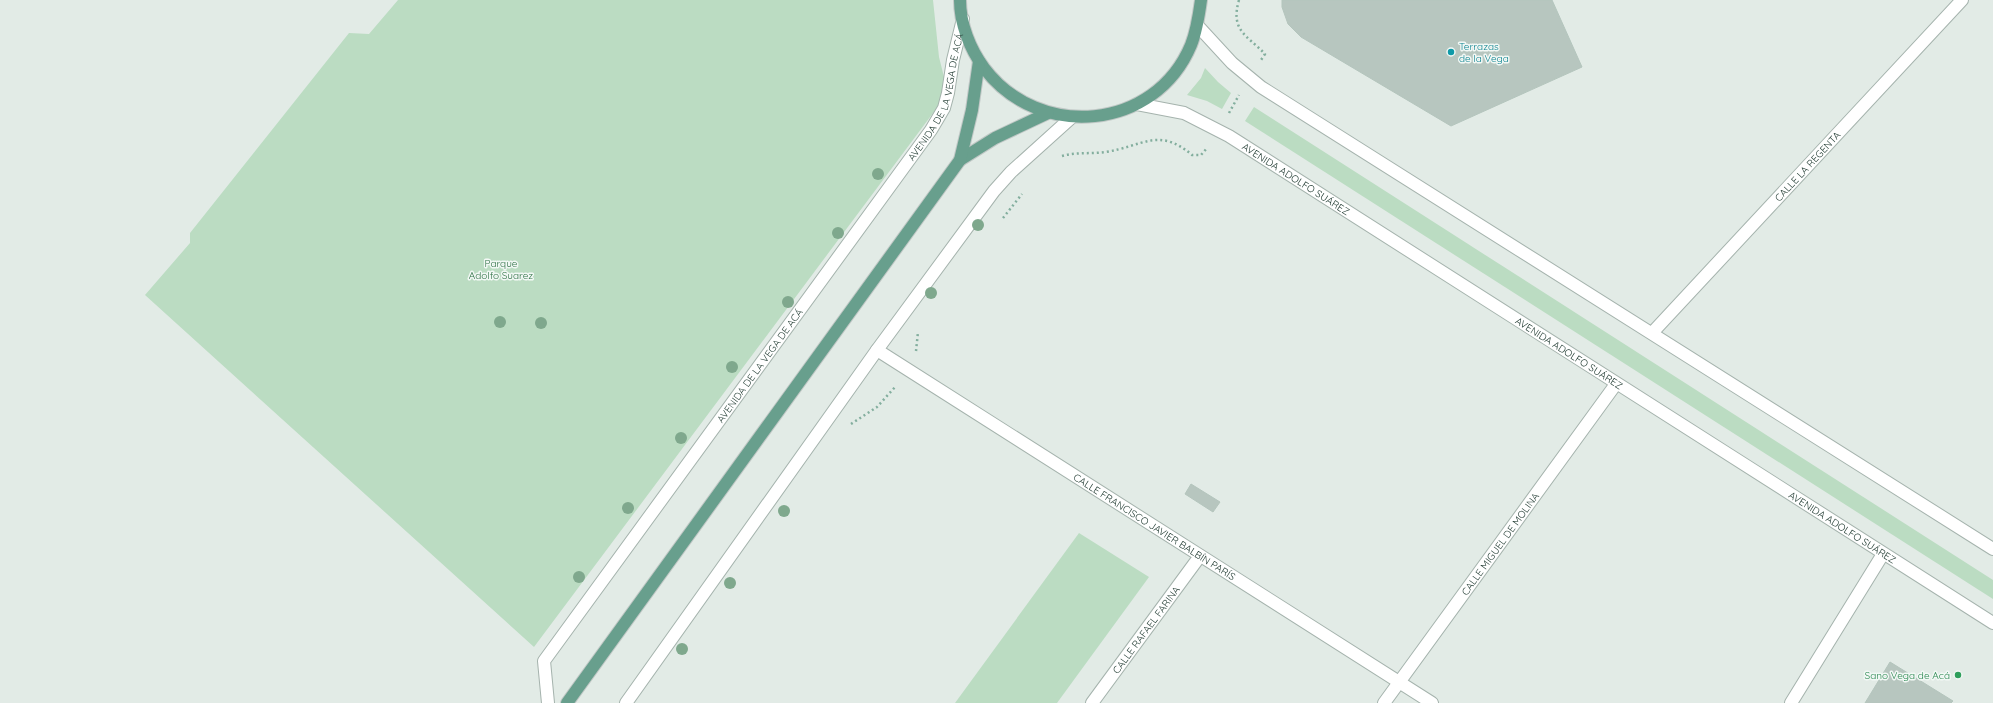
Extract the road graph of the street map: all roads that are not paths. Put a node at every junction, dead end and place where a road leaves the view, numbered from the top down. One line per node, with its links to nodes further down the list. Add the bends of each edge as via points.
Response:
1 (960, 0): 4 (main road)
2 (1200, 0): 5 (main road)
3 (1962, 0): 11 (street, CALLE LA REGENTA)
4 (962, 19): 6 (main road); 19 (street, AVENIDA DE LA VEGA DE ACÁ, via 944,108 931,130 544,661)
5 (1198, 25): 7 (main road, via 1178,68 1154,93); 11 (street, via 1250,79)
6 (979, 62): 8 (main road, via 1008,94); 10 (main road, via 972,110)
7 (1137, 104): 9 (main road, via 1094,117); 13 (street, AVENIDA ADOLFO SUÁREZ, via 1184,113 1219,130)
8 (1048, 113): 9 (main road); 10 (main road, via 995,138)
9 (1072, 117): 12 (street, via 1002,181)
10 (960, 160): 20 (main road)
11 (1652, 333): 14 (street)
12 (877, 350): 16 (street, CALLE FRANCISCO JAVIER BALBÍN PARÍS); 21 (street)
13 (1616, 384): 15 (street, AVENIDA ADOLFO SUÁREZ); 18 (street, CALLE MIGUEL DE MOLINA)
14 (1993, 549)
15 (1884, 554): 17 (street, AVENIDA ADOLFO SUÁREZ); 25 (street)
16 (1200, 556): 18 (street, CALLE FRANCISCO JAVIER BALBÍN PARÍS); 22 (street, CALLE RAFAEL FARINA)
17 (1993, 623)
18 (1400, 682): 23 (street, CALLE MIGUEL DE MOLINA); 24 (street, CALLE FRANCISCO JAVIER BALBÍN PARÍS)
19 (548, 703)
20 (567, 703)
21 (626, 703)
22 (1092, 703)
23 (1384, 703)
24 (1432, 703)
25 (1791, 703)

